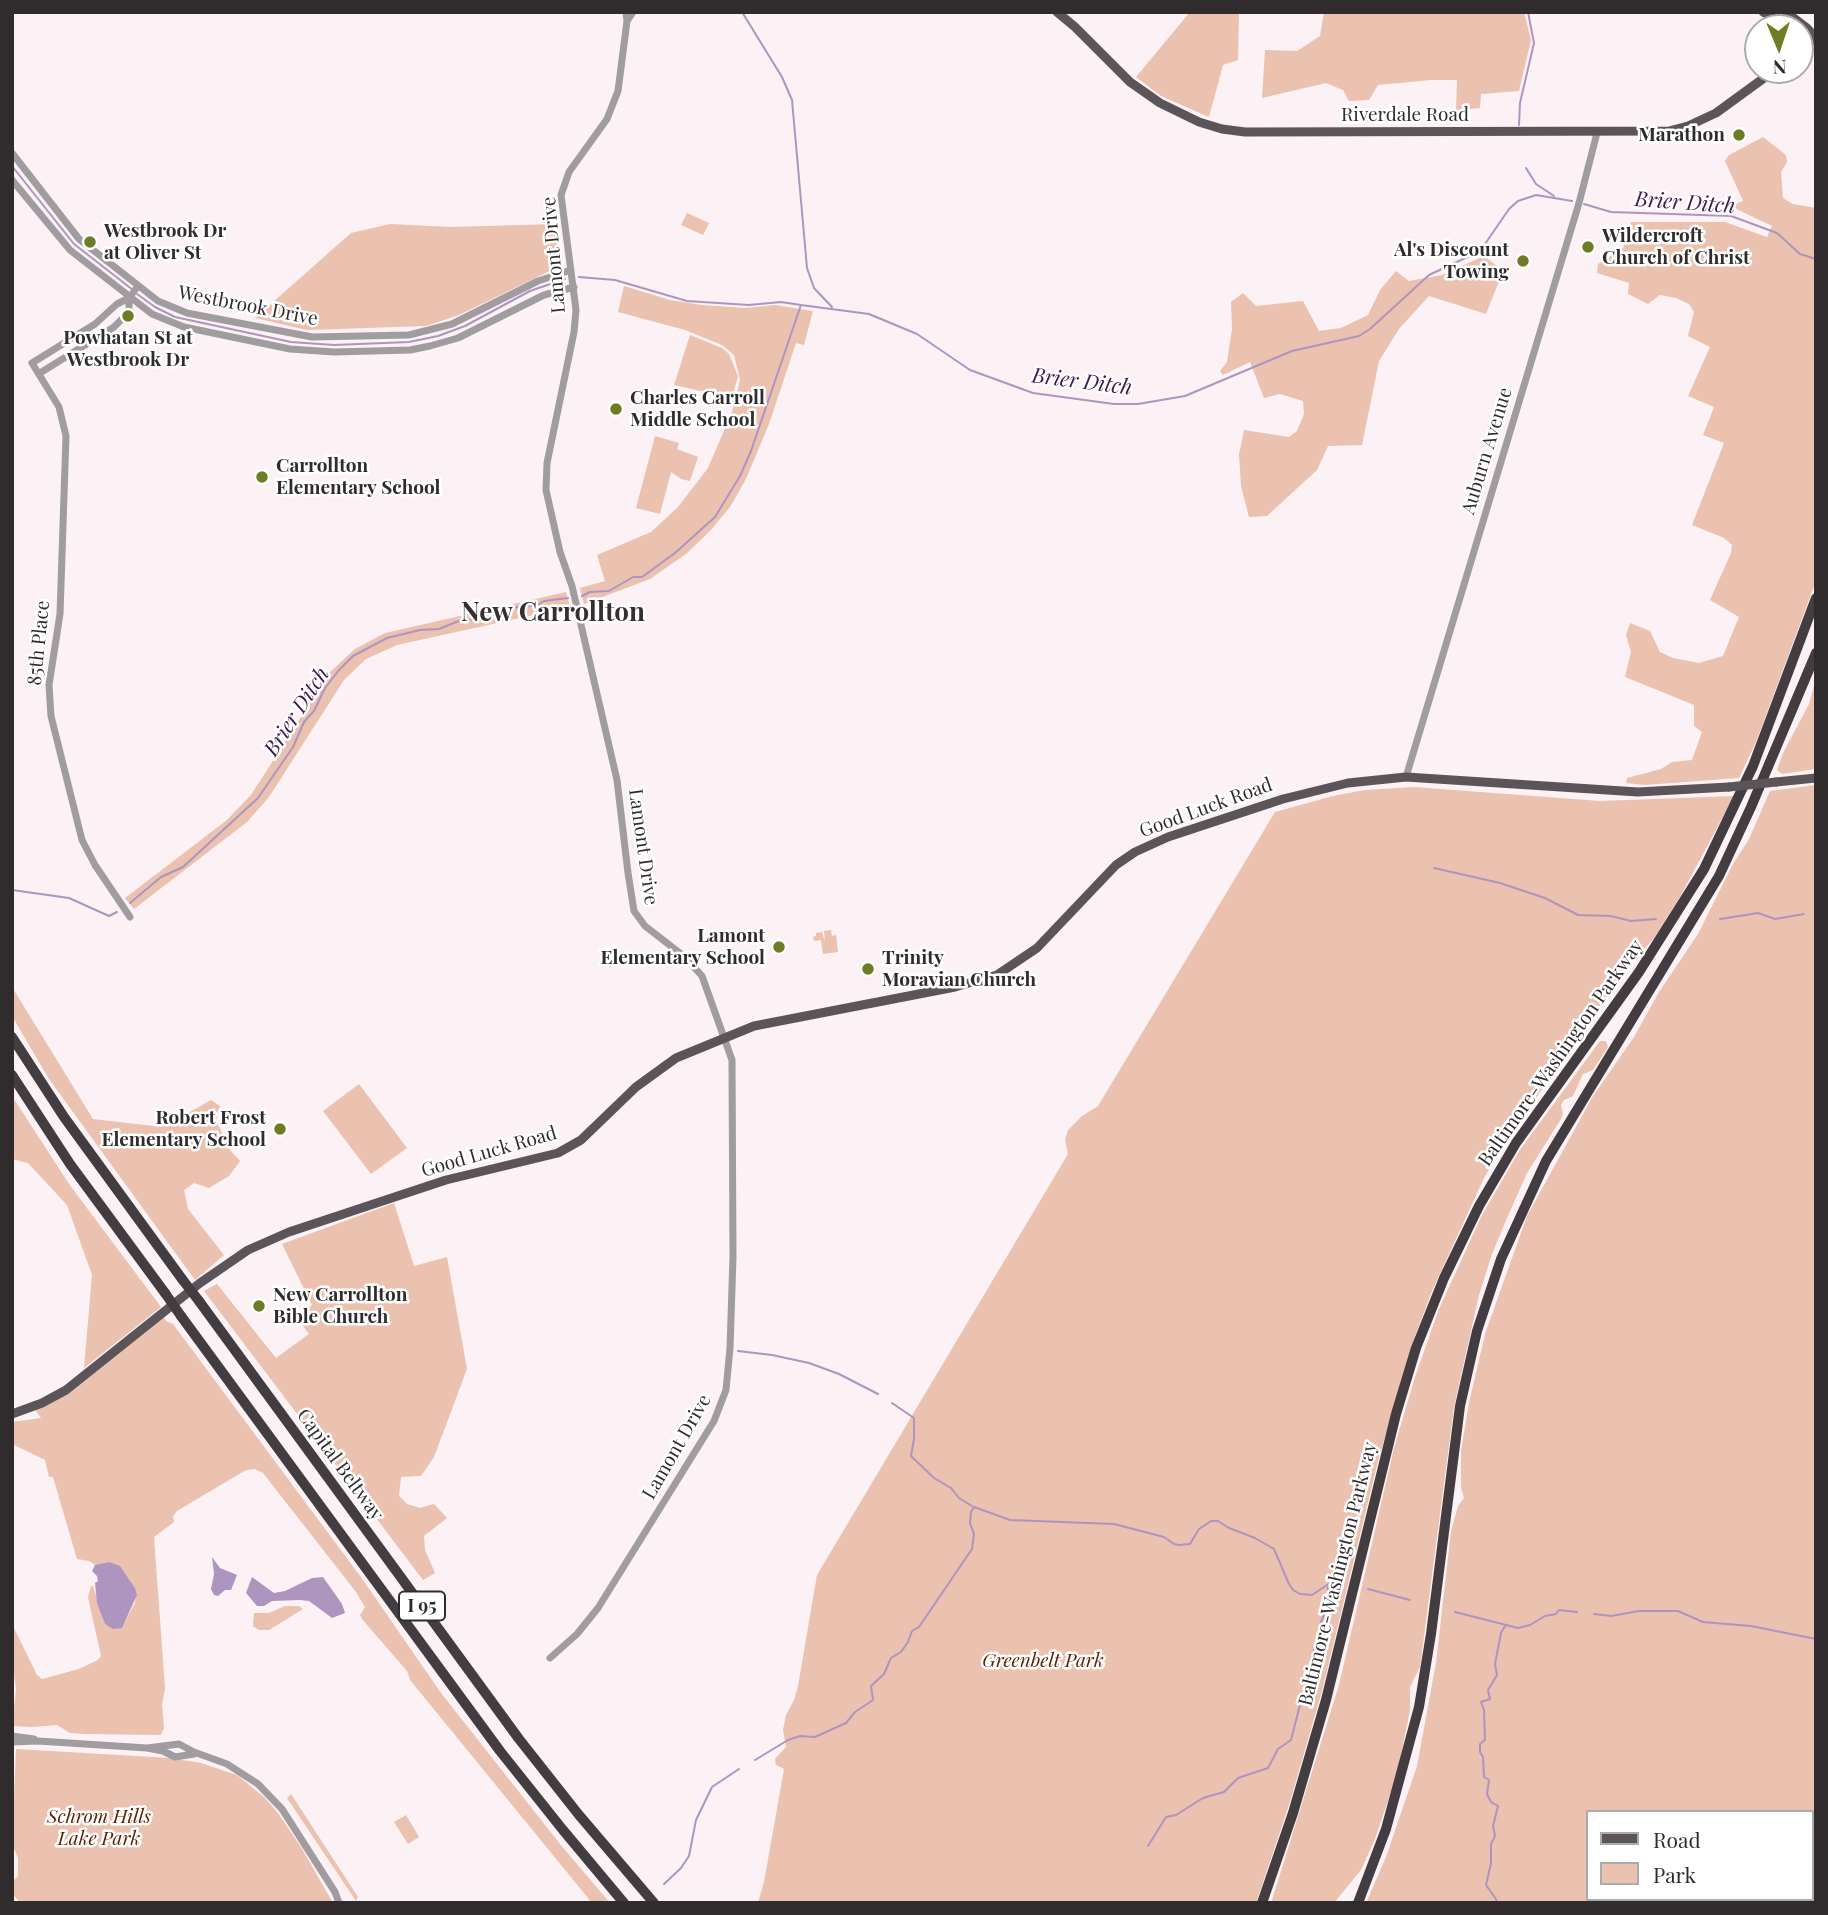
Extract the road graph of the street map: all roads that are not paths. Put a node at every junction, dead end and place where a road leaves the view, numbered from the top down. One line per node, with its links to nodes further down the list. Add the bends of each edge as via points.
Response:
1 (626, 12): 5 (street, Lamont Drive)
2 (633, 12): 5 (street, Lamont Drive)
3 (1057, 12): 8 (main road, Riverdale Road, via 1150,96 1222,129)
4 (1786, 12): 6 (main road)
5 (627, 21): 11 (street, Lamont Drive, via 615,100 563,188)
6 (1816, 38)
7 (1756, 84): 8 (main road, Riverdale Road, via 1719,112 1688,127)
8 (1597, 133): 17 (street, Auburn Avenue)
9 (12, 153): 13 (street, Westbrook Drive, via 73,233)
10 (12, 180): 13 (street, Westbrook Drive, via 69,250)
11 (571, 270): 12 (street, Lamont Drive); 13 (street, Westbrook Drive, via 538,281 452,324 397,336 293,335 177,310)
12 (574, 287): 13 (street, Westbrook Drive, via 544,295 458,338 430,346 334,352 301,351 173,324 152,314); 21 (street, Lamont Drive, via 574,332 547,463 549,508 617,780 634,911 645,926 698,970)
13 (134, 292): 14 (street, via 119,323); 14 (street, 85th Place, via 87,329 32,363)
14 (40, 373): 19 (street, 85th Place, via 59,407 66,436 60,614 49,685 51,716 82,840)
15 (1816, 598): 39 (highway, Baltimore-Washington Parkway, via 1754,766 1704,869 1639,972 1516,1143 1444,1278 1396,1414 1326,1700)
16 (1816, 653): 40 (highway, Baltimore-Washington Parkway, via 1719,876 1546,1161 1501,1259 1477,1331 1460,1406 1419,1707 1386,1829)
17 (1406, 777): 18 (main road, Good Luck Road, bridge, via 1638,792); 21 (main road, Good Luck Road, via 1348,783 1283,799 1135,852 1037,948 986,979 782,1019)
18 (1816, 778)
19 (130, 917)
20 (12, 1037): 38 (highway, Capital Beltway / I 95, bridge, via 64,1117 519,1739)
21 (725, 1037): 23 (main road, Good Luck Road, via 664,1065 581,1140 558,1153 446,1180 248,1250 66,1390); 24 (street, Lamont Drive, via 734,1092 726,1390 714,1421 598,1608)
22 (12, 1075): 37 (highway, Capital Beltway / I 95, bridge, via 70,1164 500,1751)
23 (12, 1414)
24 (550, 1658)
25 (12, 1736): 26 (street)
26 (38, 1741): 27 (street); 30 (street)
27 (12, 1742)
28 (172, 1745): 29 (street); 30 (street); 31 (street)
29 (181, 1745): 32 (street); 33 (street)
30 (147, 1748): 31 (street)
31 (170, 1754): 32 (street)
32 (180, 1755): 33 (street)
33 (202, 1755): 34 (street, via 238,1770 268,1793)
34 (335, 1892): 35 (street); 36 (street)
35 (340, 1903)
36 (346, 1903)
37 (624, 1903)
38 (654, 1903)
39 (1262, 1903)
40 (1358, 1903)

